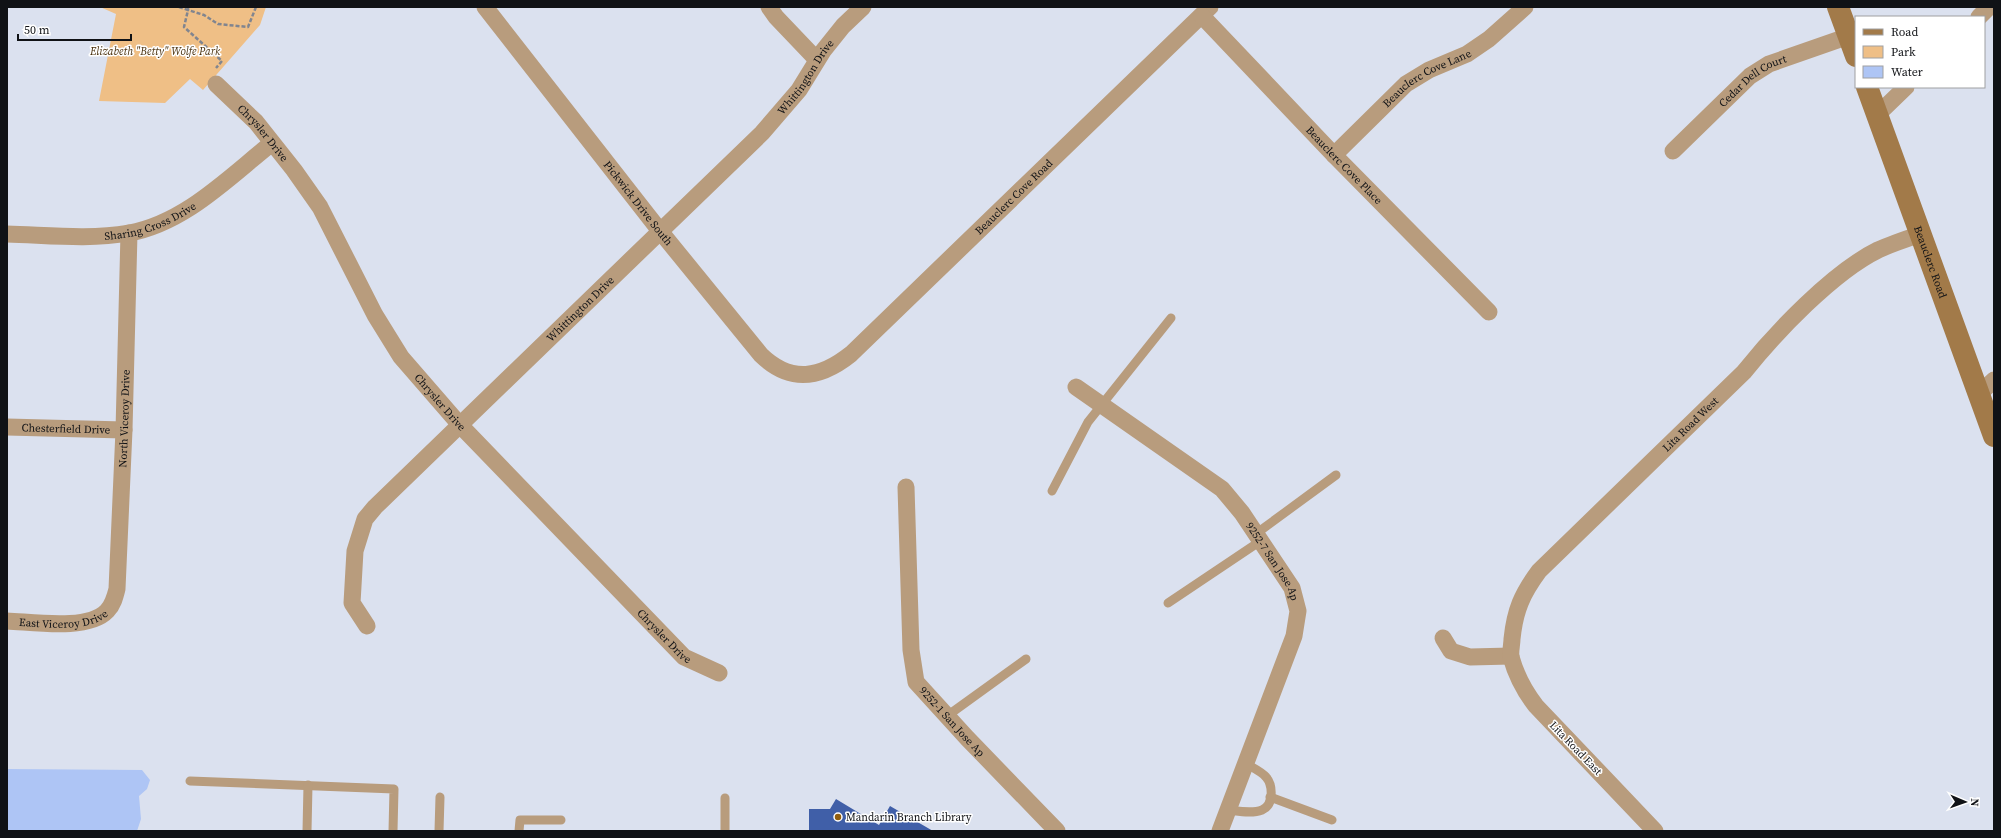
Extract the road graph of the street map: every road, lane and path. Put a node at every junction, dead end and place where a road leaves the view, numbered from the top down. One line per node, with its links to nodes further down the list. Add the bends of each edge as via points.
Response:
1 (179, 7): 9 (path)
2 (256, 7): 9 (path, via 248,27 218,24)
3 (485, 7): 22 (street, Pickwick Drive South)
4 (769, 7): 14 (street)
5 (863, 7): 14 (street, Whittington Drive, via 843,26)
6 (1525, 7): 21 (street, Beauclerc Cove Lane, via 1490,39 1467,54 1429,70 1406,84)
7 (1838, 7): 12 (street)
8 (1990, 7): 11 (street)
9 (188, 9): 15 (path, via 184,27 222,61)
10 (1206, 12): 21 (street, Beauclerc Cove Place); 28 (street, Beauclerc Cove Road, via 851,354 827,370)
11 (1980, 16)
12 (1849, 36): 13 (street); 20 (street, Cedar Dell Court, via 1769,64 1750,76)
13 (1855, 53)
14 (817, 60): 22 (street, Whittington Drive, via 799,90 762,133)
15 (216, 77): 19 (street, Chrysler Drive)
16 (1867, 88): 18 (street, Beauclerc Road)
17 (1905, 88): 18 (street)
18 (1877, 115): 25 (street, Beauclerc Road)
19 (272, 143): 23 (street, Sharing Cross Drive, via 196,204 157,224); 32 (street, Chrysler Drive, via 320,207 375,316 401,357)
20 (1673, 151)
21 (1334, 155): 26 (street, Beauclerc Cove Place)
22 (660, 231): 28 (street, Pickwick Drive South, via 765,359 792,373); 32 (street, Whittington Drive)
23 (129, 233): 24 (street, Sharing Cross Drive, via 90,237); 34 (street, North Viceroy Drive)
24 (7, 234)
25 (1921, 234): 30 (street, Beauclerc Road); 45 (street, Lita Road West, via 1877,251 1849,268 1824,290 1768,341 1744,372 1539,571 1518,606)
26 (1488, 312)
27 (1171, 318): 31 (lane)
28 (809, 374)
29 (1076, 387): 31 (street, 9252-7 San Jose Ap)
30 (1987, 387): 35 (street, Beauclerc Road)
31 (1101, 404): 38 (lane, via 1079,437); 39 (street, 9252-7 San Jose Ap, via 1222,489)
32 (460, 425): 43 (street, Whittington Drive, via 365,519 355,550 352,603); 47 (street, Chrysler Drive, via 684,657)
33 (7, 427): 34 (street, Chesterfield Drive)
34 (124, 430): 40 (street, North Viceroy Drive, via 119,575)
35 (1994, 436)
36 (1336, 475): 39 (lane)
37 (906, 488): 48 (street, 9252-1 San Jose Ap, via 914,672 916,682)
38 (1052, 491)
39 (1259, 537): 41 (lane); 49 (street, 9252-7 San Jose Ap, via 1292,588 1298,621)
40 (113, 603): 42 (street, East Viceroy Drive, via 106,612 87,622)
41 (1168, 603)
42 (7, 621)
43 (367, 626)
44 (1443, 638): 45 (street, via 1451,651 1470,657)
45 (1511, 656): 65 (street, Lita Road East, via 1524,691 1536,706)
46 (1026, 659): 48 (lane)
47 (719, 673)
48 (947, 716): 63 (street, 9252-1 San Jose Ap)
49 (1245, 763): 53 (lane, via 1266,777 1271,789); 55 (street, 9252-7 San Jose Ap)
50 (190, 781): 51 (lane)
51 (308, 786): 58 (lane); 59 (lane, via 394,789)
52 (440, 797): 60 (lane)
53 (1270, 797): 55 (lane, via 1267,807 1262,810); 57 (lane)
54 (725, 798): 62 (lane)
55 (1228, 810): 64 (street, 9252-7 San Jose Ap)
56 (561, 820): 61 (lane, via 520,820)
57 (1332, 820)
58 (307, 831)
59 (393, 831)
60 (439, 831)
61 (519, 831)
62 (725, 831)
63 (1057, 831)
64 (1220, 831)
65 (1655, 831)

